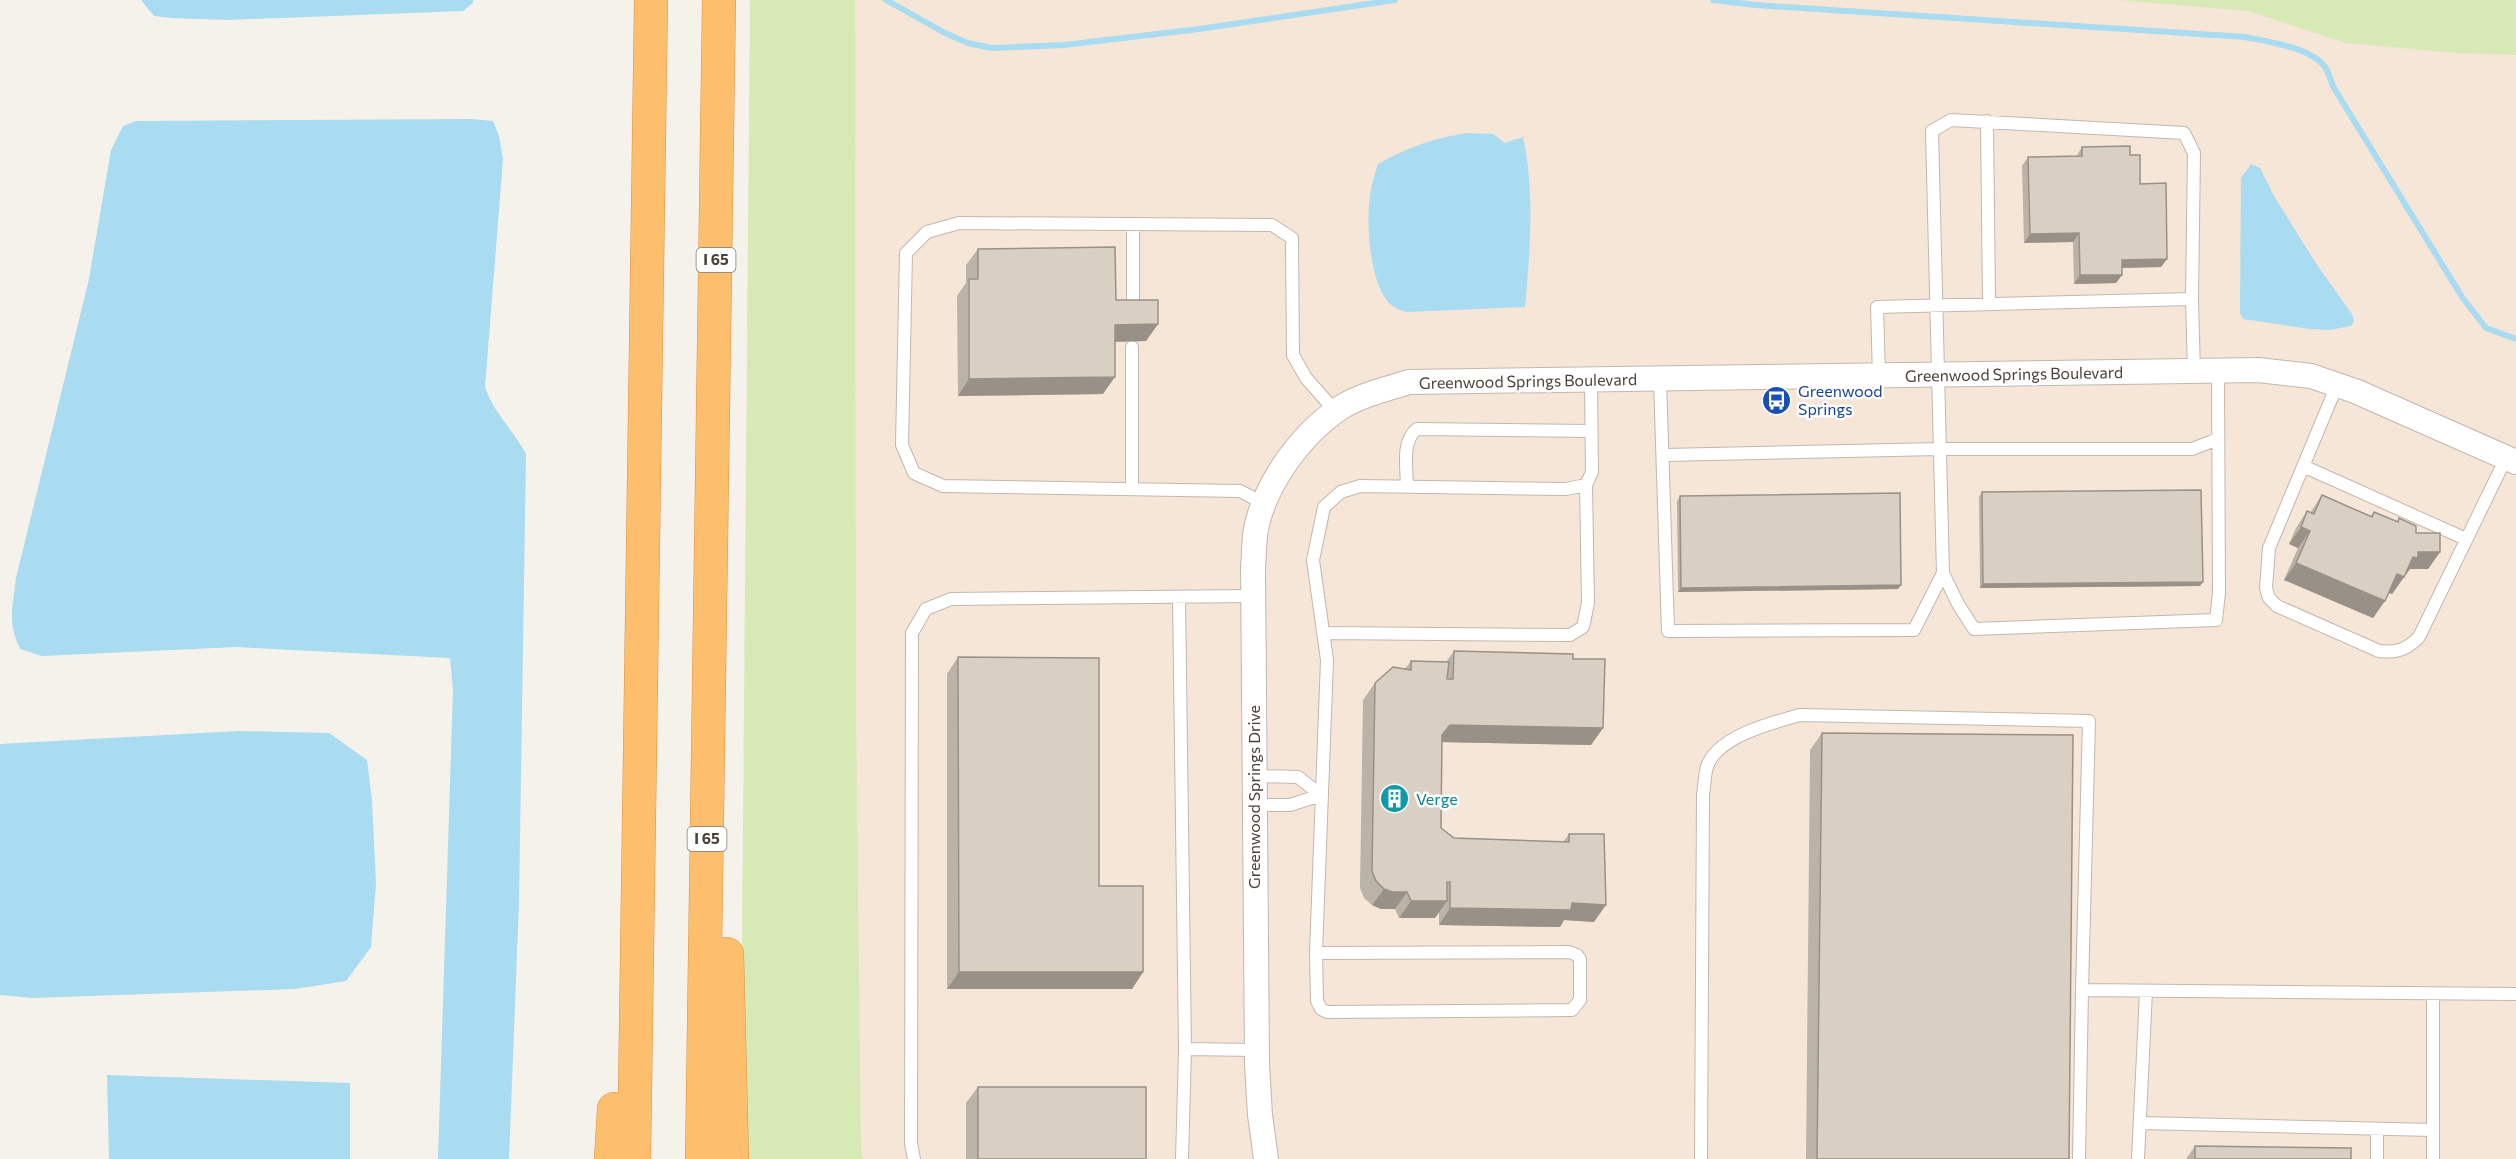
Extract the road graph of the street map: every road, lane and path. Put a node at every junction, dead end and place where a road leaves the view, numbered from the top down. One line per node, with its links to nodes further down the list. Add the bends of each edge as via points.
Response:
1 (651, 0): 34 (highway)
2 (719, 0): 28 (highway, I 65)
3 (1987, 121): 5 (lane, via 2184,133 2194,153); 6 (lane); 7 (lane, via 1951,120 1932,131)
4 (1133, 224): 8 (lane); 16 (lane, via 1272,225 1292,238 1293,355 1306,378); 26 (lane, via 959,223 927,232 906,253 902,446 914,473 943,486)
5 (2192, 299): 6 (lane); 10 (lane)
6 (1989, 303): 7 (lane)
7 (1935, 305): 11 (lane); 12 (lane, via 1877,307)
8 (1132, 319)
9 (1132, 347): 26 (lane)
10 (2206, 371): 11 (street, Greenwood Springs Boulevard); 15 (street, Greenwood Springs Boulevard, via 2258,370 2311,376); 18 (lane)
11 (1938, 375): 12 (street, Greenwood Springs Boulevard); 20 (lane)
12 (1879, 376): 13 (street, Greenwood Springs Boulevard)
13 (1660, 379): 14 (street, Greenwood Springs Boulevard); 21 (lane)
14 (1591, 380): 16 (street, Greenwood Springs Boulevard, via 1409,382 1374,393); 17 (lane)
15 (2337, 385): 22 (street, Greenwood Springs Boulevard); 23 (lane)
16 (1336, 412): 19 (street, Greenwood Springs Boulevard)
17 (1592, 430): 24 (lane, via 1592,472); 25 (lane, via 1418,429 1407,446)
18 (2218, 439): 20 (lane, via 2192,449); 30 (lane, via 2216,620 1974,629)
19 (1297, 445): 27 (street, Greenwood Springs Drive)
20 (1938, 448): 21 (lane); 30 (lane)
21 (1664, 455): 30 (lane, via 1668,631 1914,630)
22 (2511, 460): 29 (lane)
23 (2303, 466): 29 (lane); 29 (lane, via 2268,548 2266,588 2277,606 2287,611 2379,651 2394,653 2407,649 2419,637)
24 (1586, 485): 25 (lane, via 1566,489); 33 (lane, via 1588,603 1583,627 1570,635)
25 (1407, 487): 33 (lane, via 1360,486 1341,492 1324,507 1313,560)
26 (1132, 489): 27 (lane, via 1240,490)
27 (1265, 504): 32 (street, Greenwood Springs Drive, via 1255,533)
28 (712, 520): 50 (highway, I 65); 51 (highway)
29 (2466, 539)
30 (1943, 573)
31 (1179, 597): 32 (lane); 43 (lane); 52 (lane, via 951,599 926,609 912,633)
32 (1253, 597): 35 (street, Greenwood Springs Drive)
33 (1323, 633): 36 (lane, via 1327,660)
34 (642, 670): 48 (highway); 49 (highway)
35 (1254, 776): 36 (lane, via 1298,777); 37 (street, Greenwood Springs Drive)
36 (1321, 795): 37 (lane, via 1290,805); 38 (lane)
37 (1254, 805): 44 (street, Greenwood Springs Drive)
38 (1316, 953): 38 (lane, via 1317,1001 1327,1012 1572,1010 1581,1000 1580,959 1569,952)
39 (2082, 990): 40 (lane); 55 (lane, via 2089,721 1799,715 1758,727 1720,749 1708,763 1705,784); 56 (lane)
40 (2146, 991): 41 (lane); 45 (lane)
41 (2433, 994): 42 (lane); 47 (lane)
42 (2516, 994)
43 (1185, 1049): 44 (lane); 53 (lane)
44 (1257, 1050): 54 (street, Greenwood Springs Drive)
45 (2140, 1123): 46 (lane); 57 (lane)
46 (2377, 1129): 47 (lane); 58 (lane)
47 (2433, 1130): 59 (lane)
48 (611, 1159)
49 (634, 1159)
50 (702, 1159)
51 (732, 1159)
52 (914, 1159)
53 (1182, 1159)
54 (1266, 1159)
55 (1701, 1159)
56 (2079, 1159)
57 (2138, 1159)
58 (2377, 1159)
59 (2433, 1159)

